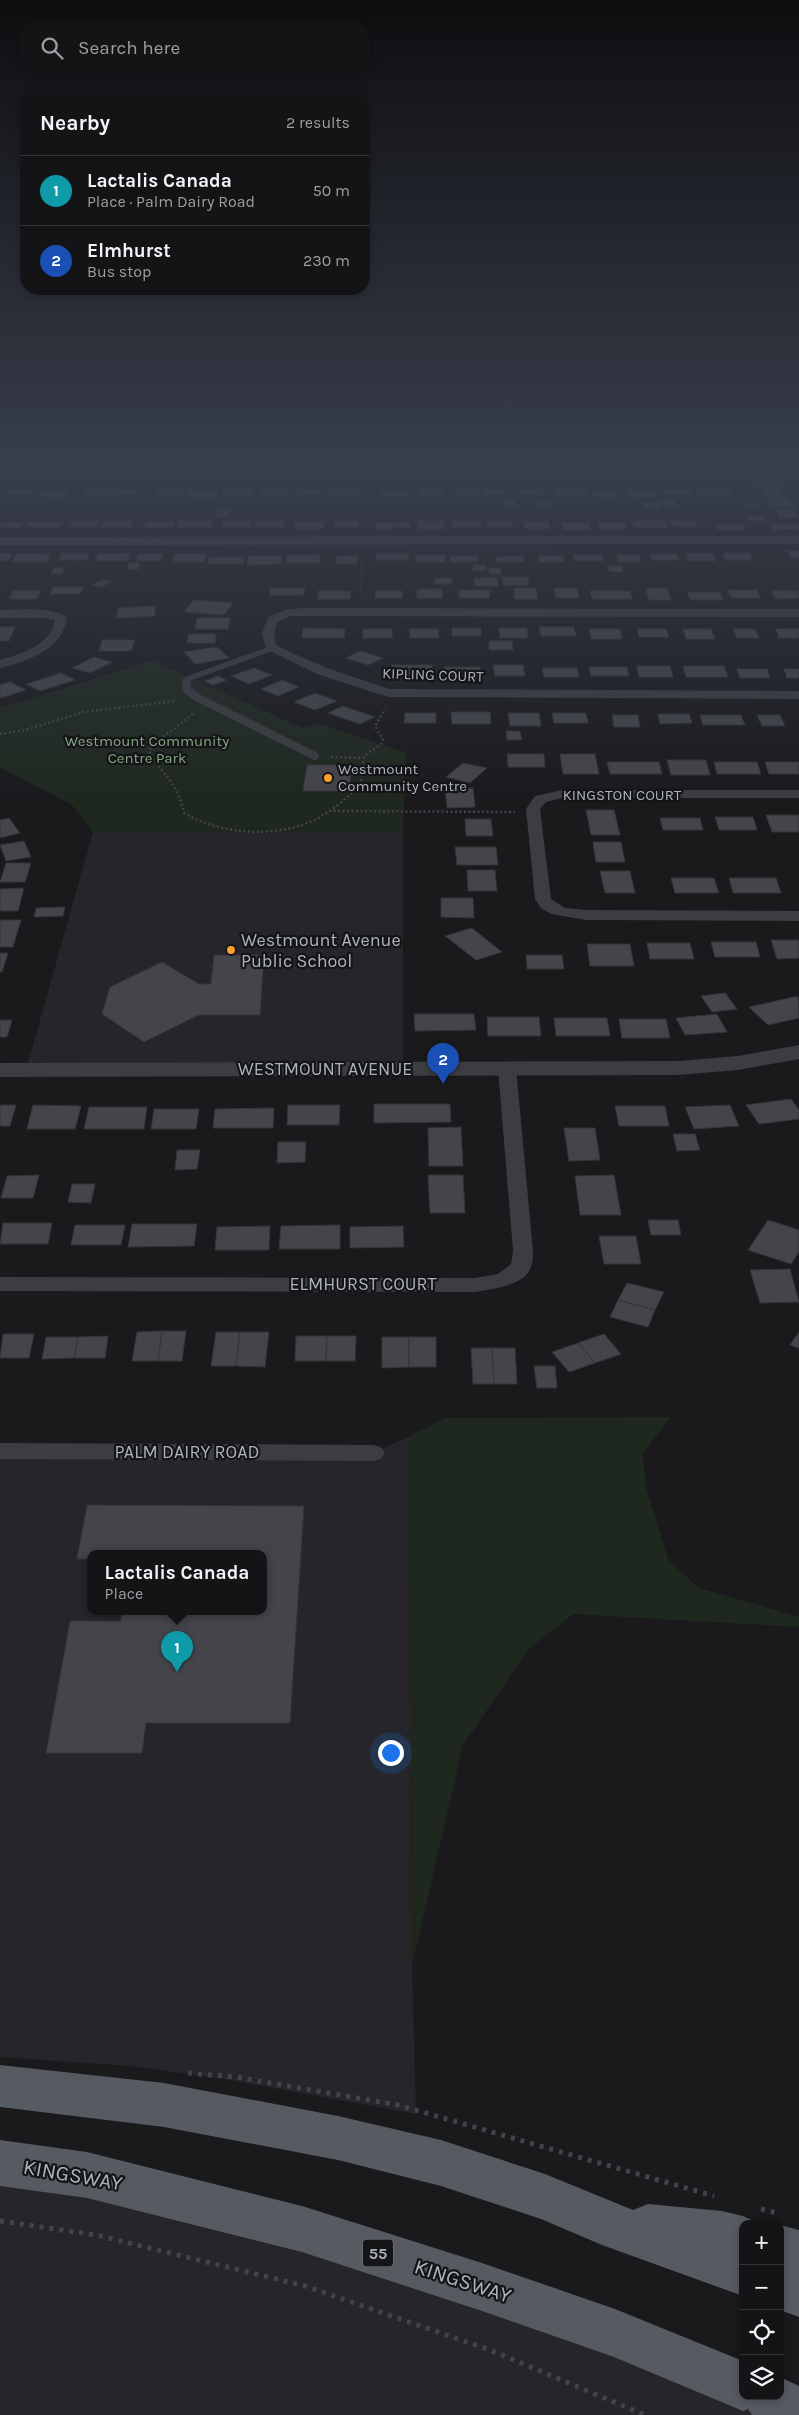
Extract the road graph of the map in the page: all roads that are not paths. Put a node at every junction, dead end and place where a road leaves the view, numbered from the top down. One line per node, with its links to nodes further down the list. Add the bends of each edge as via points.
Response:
1 (799, 613): 3 (street, via 302,612 272,620 268,641)
2 (0, 614): 4 (street, via 47,614 62,618 55,636 43,647)
3 (273, 648): 5 (street, KIPLING COURT, via 322,671 378,691 394,693); 6 (lane, via 190,678 184,686 207,703)
4 (0, 664)
5 (799, 695)
6 (315, 756)
7 (799, 794): 8 (street, KINGSTON COURT, via 562,794 545,796 535,803 533,812 543,899 557,912 586,915)
8 (799, 916)
9 (799, 1052): 10 (street, WESTMOUNT AVENUE, via 738,1063 678,1068)
10 (507, 1068): 11 (street, WESTMOUNT AVENUE); 12 (street, ELMHURST COURT, via 522,1251 521,1267 504,1280 475,1284)
11 (0, 1070)
12 (0, 1284)
13 (0, 1451): 14 (street, PALM DAIRY ROAD)
14 (373, 1453)
15 (0, 2086): 17 (main road, via 164,2105 338,2138 441,2163 545,2197)
16 (0, 2163): 24 (main road, KINGSWAY / 55, via 87,2175 302,2229 614,2333)
17 (602, 2222): 18 (main road); 21 (main road)
18 (739, 2238)
19 (784, 2249): 20 (main road)
20 (799, 2253)
21 (739, 2271)
22 (784, 2287): 23 (main road)
23 (799, 2293)
24 (739, 2384)
25 (775, 2400): 26 (main road)
26 (799, 2413)

